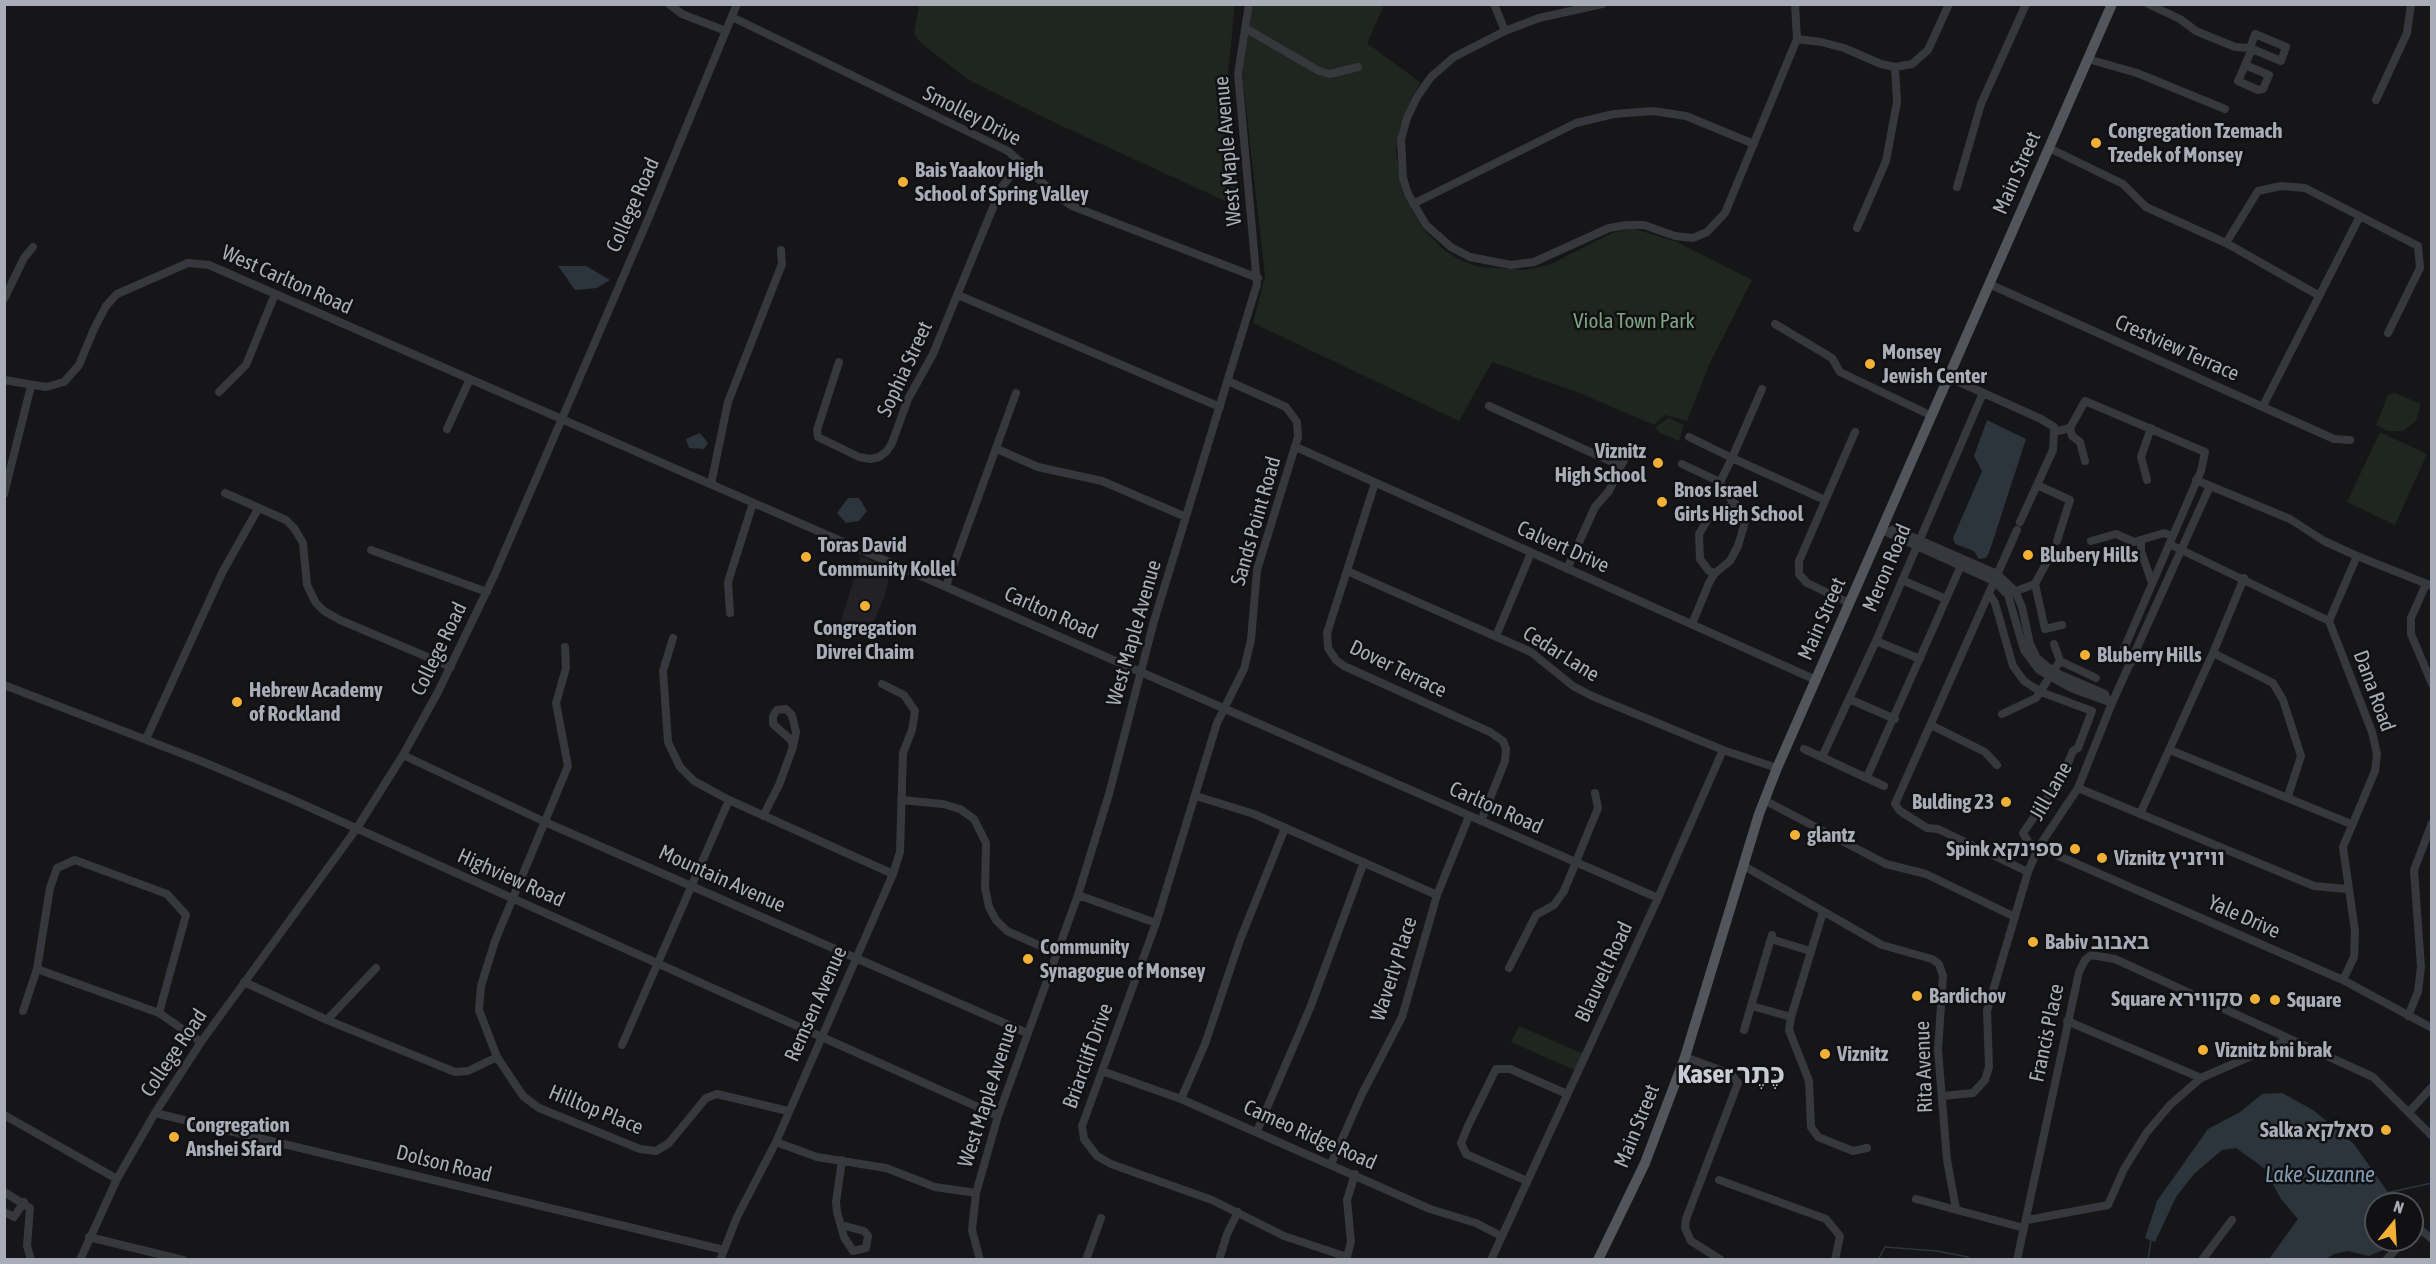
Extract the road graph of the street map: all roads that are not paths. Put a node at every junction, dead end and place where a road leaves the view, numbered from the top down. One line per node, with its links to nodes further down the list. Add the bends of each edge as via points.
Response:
1 (669, 4): 14 (street, via 682,14)
2 (737, 4): 12 (street, College Road)
3 (1249, 4): 13 (street, West Maple Avenue)
4 (1494, 4): 15 (street)
5 (1795, 4): 16 (street)
6 (1950, 4): 19 (street, via 1928,50 1911,64)
7 (2026, 4): 26 (street, via 1981,104)
8 (2112, 4): 17 (main road, Main Street)
9 (2148, 4): 18 (street, via 2196,31 2235,47 2251,48)
10 (2411, 4): 21 (street, via 2407,33)
11 (1600, 5): 15 (street, via 1539,18)
12 (732, 17): 14 (street, College Road); 25 (street, Smolley Drive, via 988,141)
13 (1245, 28): 20 (street, via 1319,71 1330,74); 33 (street, West Maple Avenue, via 1238,74)
14 (726, 31): 55 (street, College Road)
15 (1505, 31): 27 (street, via 1454,57 1431,77 1417,97 1401,139 1403,178)
16 (1797, 39): 19 (street, via 1821,42); 23 (street)
17 (2088, 59): 22 (street, via 2138,73); 24 (main road, Main Street)
18 (2245, 65)
19 (1895, 67): 29 (street, via 1897,102 1889,150)
20 (1358, 68)
21 (2376, 100)
22 (2225, 109)
23 (1754, 144): 27 (street, via 1686,116 1653,111 1614,114 1576,123); 27 (street, via 1725,213 1707,232 1693,238 1644,225 1627,225 1609,228 1534,262 1511,265 1470,257 1451,247 1426,225)
24 (2049, 148): 30 (street, via 2123,184 2146,207); 34 (main road, Main Street)
25 (1021, 162): 33 (street, Smolley Drive, via 1072,206); 36 (street, Sophia Street, via 1001,188)
26 (1957, 187)
27 (1413, 204)
28 (2360, 216): 30 (street, via 2305,188 2281,186 2258,191); 37 (street); 40 (street, via 2418,246 2420,268)
29 (1857, 228)
30 (2226, 243): 37 (street)
31 (33, 247): 38 (street)
32 (781, 250): 74 (street, via 782,264 728,402)
33 (1258, 278): 45 (street, West Maple Avenue)
34 (1989, 284): 42 (main road, Main Street); 52 (street, Crestview Terrace)
35 (275, 294): 43 (street, West Carlton Road); 46 (street, West Carlton Road, via 198,262 168,270 117,294 106,306 79,365 64,382); 48 (street, via 246,365)
36 (958, 295): 41 (street, Sophia Street, via 933,354 908,399 892,442 879,457 859,457 818,437 816,430); 53 (street)
37 (2318, 295): 52 (street)
38 (4, 299)
39 (1775, 324): 54 (street, via 1832,358 1840,372)
40 (2388, 333)
41 (839, 362)
42 (1948, 378): 50 (street); 54 (main road, Main Street)
43 (470, 379): 55 (street, West Carlton Road); 57 (street)
44 (4, 380): 46 (street, West Carlton Road)
45 (1228, 381): 53 (street, West Maple Avenue); 63 (street, Sands Point Road, via 1291,412 1298,427)
46 (31, 386): 77 (street)
47 (1762, 389): 66 (street)
48 (219, 392)
49 (1016, 393): 64 (street)
50 (1983, 393): 59 (street); 89 (street, Meron Road)
51 (1489, 406): 69 (street)
52 (2263, 406): 62 (street, Crestview Terrace, via 2334,439)
53 (1220, 407): 83 (street, West Maple Avenue)
54 (1932, 416): 84 (main road, Main Street)
55 (561, 417): 74 (street, Carlton Road); 106 (street, College Road)
56 (2070, 428): 58 (street, via 2085,401); 59 (street); 67 (street, via 2072,436 2080,442)
57 (447, 429)
58 (2151, 429): 70 (street, via 2140,457); 71 (street, via 2205,452)
59 (2054, 430): 75 (street, via 2053,450)
60 (1855, 432): 79 (street)
61 (1689, 437): 66 (street)
62 (2350, 440)
63 (1296, 447): 73 (street, Calvert Drive); 135 (street, Sands Point Road, via 1257,570 1251,640 1244,669)
64 (997, 449): 83 (street, via 1038,467 1101,481); 105 (street)
65 (1630, 449): 69 (street)
66 (1732, 458): 72 (street); 79 (street)
67 (2085, 461)
68 (1682, 464): 72 (street)
69 (1621, 466): 96 (street, via 1609,491 1595,507)
70 (2147, 480)
71 (2196, 480): 76 (street); 86 (street)
72 (1720, 482): 81 (street)
73 (1376, 483): 93 (street, Calvert Drive); 97 (street, Dover Terrace)
74 (711, 484): 80 (street, Carlton Road)
75 (2037, 485): 87 (street, via 2070,500); 99 (street)
76 (2210, 486): 91 (street, Jill Lane); 94 (street, via 2290,519)
77 (4, 494)
78 (225, 494): 82 (street)
79 (1825, 500): 110 (street, via 1799,561 1799,574 1807,583)
80 (753, 503): 105 (street, Carlton Road); 111 (street, via 730,573)
81 (1736, 504): 98 (street, via 1743,516 1744,530 1730,561); 98 (street, via 1711,514 1699,534 1700,559)
82 (258, 509): 124 (street, via 286,520 294,528 303,543 306,585 324,611); 139 (street, via 222,573)
83 (1186, 517): 125 (street, West Maple Avenue)
84 (1885, 531): 89 (street, via 1894,529); 110 (main road, Main Street)
85 (2141, 540): 86 (street, via 2164,533); 88 (street, via 2134,542 2116,534); 102 (street)
86 (2170, 540): 91 (street); 102 (street)
87 (2057, 541)
88 (2091, 541)
89 (1917, 543): 95 (street); 101 (street, Meron Road)
90 (371, 550): 106 (street)
91 (2182, 550): 100 (street); 123 (street, Jill Lane)
92 (2052, 552): 103 (street)
93 (1531, 553): 96 (street, Calvert Drive); 115 (street)
94 (2357, 556): 104 (street); 112 (street)
95 (1962, 562): 99 (street); 109 (street)
96 (1567, 569): 113 (street, Calvert Drive)
97 (1347, 571): 115 (street, Cedar Lane); 162 (street, Dover Terrace, via 1327,633 1328,648 1336,660 1503,741 1506,761)
98 (1715, 573): 113 (street)
99 (1996, 577): 107 (street); 108 (street)
100 (2244, 578): 112 (street); 120 (street)
101 (1902, 580): 109 (street); 117 (street, Meron Road)
102 (2151, 583): 123 (street, via 2120,658)
103 (2035, 584): 108 (street); 114 (street, via 2045,629)
104 (2429, 585): 130 (street, via 2411,618 2411,634)
105 (946, 586): 125 (street, Carlton Road)
106 (487, 592): 124 (street, College Road)
107 (1989, 593): 132 (street, via 2013,666 2024,681); 138 (street)
108 (2011, 593): 126 (street, via 2022,607 2037,658)
109 (1946, 599): 121 (street)
110 (1849, 603): 128 (main road, Main Street)
111 (730, 613)
112 (2329, 621): 165 (street, Dana Road, via 2377,754 2374,771)
113 (1692, 624): 128 (street, Calvert Drive)
114 (2062, 625)
115 (1496, 636): 143 (street, Cedar Lane, via 1531,652 1573,686 1592,696)
116 (673, 638): 156 (street, via 663,671 668,742 680,767 694,781)
117 (1876, 640): 121 (street); 133 (street, Meron Road)
118 (2055, 644): 122 (street)
119 (565, 646): 163 (street, Hilltop Place, via 566,668 555,703 568,766)
120 (2213, 653): 144 (street); 155 (street, via 2273,683 2283,700 2301,756)
121 (1920, 659): 137 (street)
122 (2060, 661): 126 (street); 127 (street)
123 (2131, 663): 134 (street, Jill Lane)
124 (452, 667): 146 (street, College Road)
125 (1141, 671): 135 (street, Carlton Road); 176 (street, West Maple Avenue)
126 (2052, 674): 132 (street); 134 (street, via 2105,694)
127 (2096, 678)
128 (1816, 680): 149 (main road, Main Street)
129 (882, 684): 157 (street, Remsen Avenue, via 904,695 915,711 903,753)
130 (2432, 684)
131 (4, 685): 139 (street, Highview Road)
132 (2041, 692): 136 (street); 141 (street, via 2092,711)
133 (1850, 699): 137 (street); 147 (street, Meron Road)
134 (2110, 701): 145 (street, Jill Lane)
135 (1224, 708): 154 (street, Briarcliff Drive); 161 (street, Carlton Road)
136 (2002, 714)
137 (1895, 719): 150 (street)
138 (1931, 725): 148 (street, via 1984,752); 172 (street, via 1894,804 1927,828 1938,829)
139 (146, 739): 166 (street, Highview Road)
140 (793, 747): 160 (street)
141 (2078, 748): 145 (street); 168 (street, via 2024,833 2029,843)
142 (1804, 749): 147 (street)
143 (1723, 750): 149 (street); 178 (street, Blauvelt Road)
144 (2170, 750): 155 (street); 159 (street)
145 (2092, 754): 152 (street, Jill Lane)
146 (403, 755): 163 (street, Mountain Avenue); 166 (street, College Road)
147 (1822, 757): 150 (street)
148 (1997, 765)
149 (1777, 768): 158 (main road, Main Street)
150 (1867, 777): 151 (street)
151 (1884, 786)
152 (2078, 788): 159 (street); 168 (street, Jill Lane)
153 (1595, 793): 170 (street, via 1598,808)
154 (1196, 796): 167 (street); 182 (street, Briarcliff Drive)
155 (2288, 796): 165 (street)
156 (729, 800): 160 (street); 174 (street)
157 (901, 800): 173 (street, Remsen Avenue, via 900,852); 186 (street, via 943,804 974,819 986,843 985,888 996,920 1007,931)
158 (1764, 800): 171 (main road, Main Street); 181 (street, via 1886,864 1926,874)
159 (2140, 814): 175 (street, via 2314,886)
160 (763, 816): 173 (street)
161 (1469, 816): 162 (street, Carlton Road); 177 (street, Waverly Place)
162 (1481, 821): 170 (street, Carlton Road)
163 (545, 822): 174 (street, Mountain Avenue); 179 (street, Hilltop Place)
164 (2432, 823): 183 (street, via 2414,870)
165 (2351, 824): 175 (street, Dana Road, via 2343,856)
166 (357, 828): 179 (street, Highview Road); 193 (street, College Road)
167 (1285, 828): 169 (street); 215 (street)
168 (2038, 848): 172 (street, Jill Lane); 192 (street, Yale Drive)
169 (1364, 862): 177 (street); 221 (street, via 1310,1008)
170 (1576, 864): 178 (street, Carlton Road); 190 (street, via 1560,899 1536,915)
171 (1744, 866): 180 (street, Rita Avenue); 209 (main road, Main Street)
172 (2028, 872): 181 (street, Jill Lane)
173 (893, 874): 187 (street, Remsen Avenue)
174 (693, 885): 187 (street, Mountain Avenue); 188 (street)
175 (2347, 889): 192 (street, Dana Road, via 2355,931 2354,957)
176 (1078, 895): 182 (street); 186 (street, West Maple Avenue)
177 (1437, 895): 226 (street, Waverly Place, via 1402,1017)
178 (1658, 898): 213 (street, Blauvelt Road)
179 (513, 900): 188 (street, Highview Road); 208 (street, Hilltop Place, via 481,986 479,1010)
180 (1823, 912): 185 (street); 214 (street, Rita Avenue, via 1882,945 1939,964 1943,976 1938,1050)
181 (2014, 917): 214 (street, Jill Lane, via 1987,1011 1989,1067 1985,1080 1973,1093)
182 (1156, 923): 210 (street, Briarcliff Drive)
183 (2420, 926): 184 (street); 197 (street, via 2418,992)
184 (2432, 926)
185 (1810, 951): 194 (street, via 1771,937); 198 (street)
186 (1056, 953): 203 (street, West Maple Avenue)
187 (855, 959): 203 (street, Mountain Avenue); 204 (street, Remsen Avenue)
188 (659, 963): 204 (street, Highview Road); 207 (street)
189 (376, 968): 199 (street)
190 (1509, 968)
191 (37, 969): 195 (street); 196 (street); 196 (street, via 50,888 57,868 75,860 167,894 186,915)
192 (2343, 980): 197 (street, Yale Drive)
193 (244, 981): 199 (street); 206 (street, College Road)
194 (1752, 1006): 198 (street); 202 (street)
195 (23, 1011)
196 (159, 1013): 206 (street)
197 (2408, 1016): 201 (street, Yale Drive)
198 (1791, 1017): 224 (street, via 1789,1030 1809,1081 1811,1127 1818,1137 1853,1151)
199 (327, 1020): 208 (street, via 455,1071 468,1071)
200 (2067, 1021): 205 (street, Francis Place, via 2085,960 2091,955 2102,955); 211 (street); 240 (street, Francis Place)
201 (2432, 1028)
202 (1744, 1030)
203 (1027, 1033): 220 (street, West Maple Avenue)
204 (821, 1036): 216 (street, Remsen Avenue); 220 (street, Highview Road)
205 (2290, 1039): 211 (street); 217 (street, Francis Place, via 2373,1077)
206 (201, 1042): 218 (street, College Road)
207 (622, 1045)
208 (496, 1057): 216 (street, Hilltop Place, via 523,1096 539,1108 656,1152 669,1143 706,1098 717,1094)
209 (1685, 1057): 254 (main road, Main Street, via 1645,1163); 255 (street, via 1731,1074 1738,1083 1685,1228 1691,1241)
210 (1102, 1071): 215 (street, Cameo Ridge Road); 237 (street, Briarcliff Drive, via 1082,1126 1089,1148 1111,1164)
211 (2201, 1078): 240 (street, via 2147,1132 2108,1205)
212 (2432, 1087): 217 (street)
213 (1567, 1094): 230 (street, Blauvelt Road); 230 (street, via 1510,1069 1496,1069 1468,1125 1461,1143 1466,1154)
214 (1942, 1096): 235 (street, Rita Avenue)
215 (1181, 1099): 221 (street, Cameo Ridge Road)
216 (788, 1111): 223 (street, Remsen Avenue)
217 (2409, 1112): 222 (street, Francis Place)
218 (155, 1113): 228 (street, College Road); 244 (street, Dolson Road)
219 (4, 1115): 228 (street)
220 (998, 1116): 232 (street, West Maple Avenue)
221 (1257, 1131): 226 (street, Cameo Ridge Road)
222 (2432, 1136)
223 (776, 1142): 225 (street); 244 (street, Remsen Avenue)
224 (1867, 1148)
225 (842, 1160): 232 (street, via 886,1168 935,1187); 241 (street, via 836,1191)
226 (1331, 1164): 227 (street, Cameo Ridge Road)
227 (1355, 1174): 242 (street, Cameo Ridge Road); 245 (street, via 1347,1200 1352,1242)
228 (117, 1179): 243 (street, College Road)
229 (1719, 1180): 256 (street, via 1826,1219 1840,1236)
230 (1527, 1181): 242 (street, Blauvelt Road)
231 (4, 1192): 234 (street)
232 (976, 1193): 250 (street, West Maple Avenue, via 972,1230)
233 (1916, 1199): 235 (street)
234 (24, 1202): 236 (street, via 14,1217); 246 (street, via 31,1212 27,1246)
235 (1956, 1209): 240 (street)
236 (4, 1212)
237 (1238, 1212): 245 (street, Briarcliff Drive, via 1284,1236); 252 (street)
238 (1101, 1218): 251 (street)
239 (2232, 1220): 258 (street)
240 (2025, 1224): 257 (street, Francis Place)
241 (841, 1225)
242 (1501, 1236): 253 (street, Blauvelt Road)
243 (89, 1238): 247 (street, College Road); 248 (street)
244 (724, 1250): 249 (street, Remsen Avenue)
245 (1347, 1258)
246 (31, 1260)
247 (80, 1260)
248 (183, 1260)
249 (720, 1260)
250 (980, 1260)
251 (1086, 1260)
252 (1219, 1260)
253 (1491, 1260)
254 (1598, 1260)
255 (1721, 1260)
256 (1835, 1260)
257 (2017, 1260)
258 (2202, 1260)

